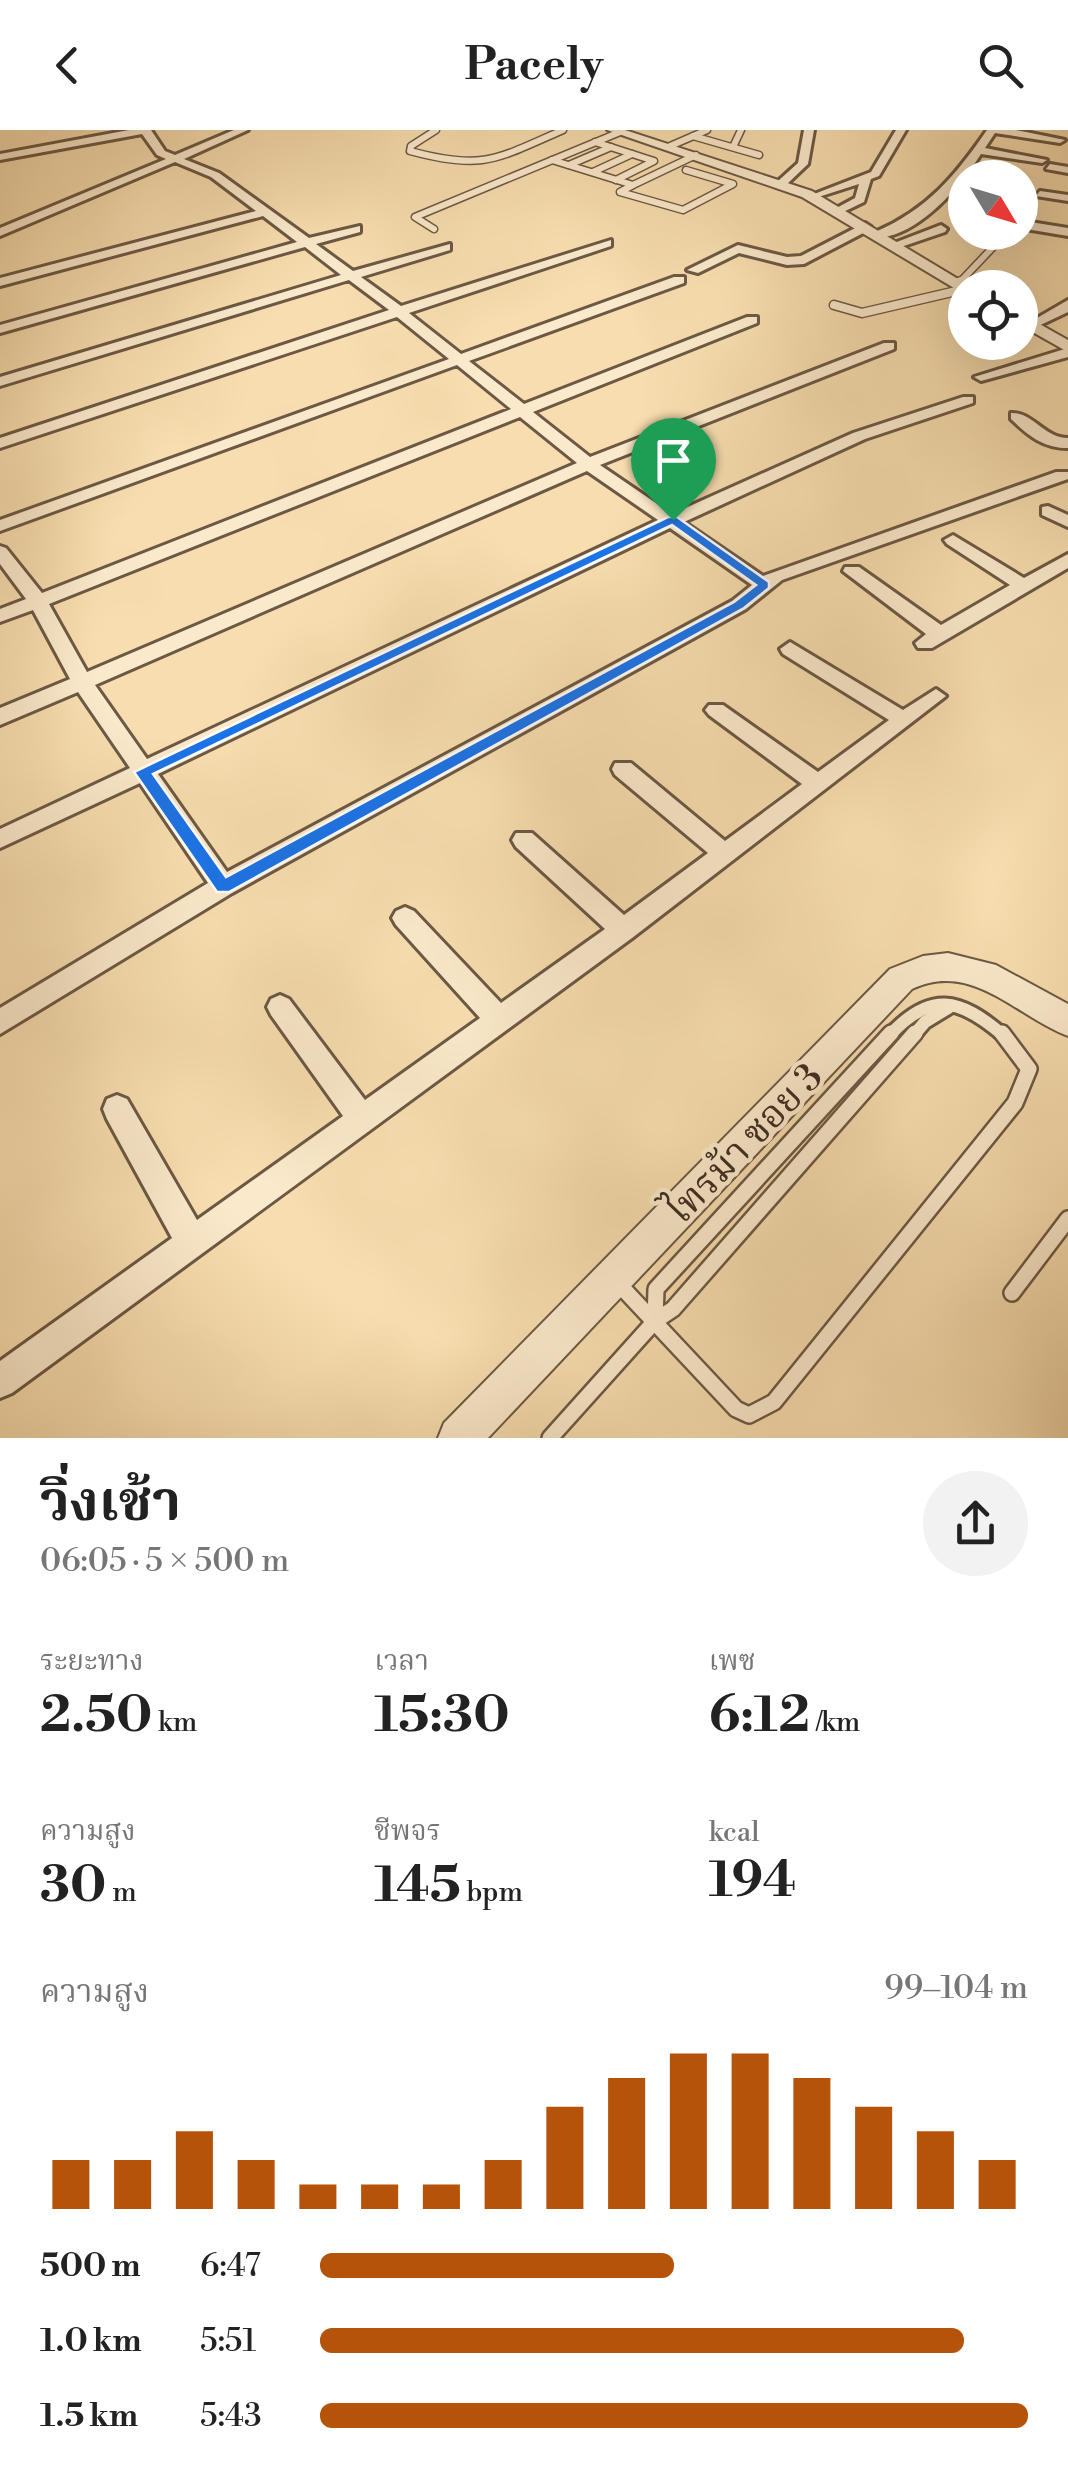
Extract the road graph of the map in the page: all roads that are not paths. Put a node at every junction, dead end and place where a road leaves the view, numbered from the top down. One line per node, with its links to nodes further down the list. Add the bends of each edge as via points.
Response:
1 (145, 130): 22 (street); 23 (street, via 161,153)
2 (243, 130): 23 (street)
3 (436, 130): 10 (lane, via 410,151 478,164)
4 (547, 130): 10 (lane)
5 (707, 130): 12 (lane)
6 (741, 130): 17 (lane)
7 (809, 130): 32 (street, via 803,164)
8 (901, 130): 30 (street, via 880,169)
9 (994, 130): 13 (street); 18 (street)
10 (560, 131)
11 (616, 131): 14 (lane); 15 (street)
12 (693, 136): 15 (lane); 17 (lane)
13 (1060, 140)
14 (595, 142): 16 (lane); 24 (lane)
15 (668, 146): 20 (street)
16 (611, 147): 19 (lane); 26 (lane)
17 (733, 147): 21 (lane)
18 (978, 150): 25 (street); 28 (street)
19 (632, 154): 29 (lane); 31 (lane, via 654,162)
20 (696, 155): 32 (street); 33 (lane)
21 (759, 155)
22 (0, 157)
23 (177, 160): 39 (street, via 206,170); 45 (street)
24 (552, 160): 26 (lane); 42 (lane, via 416,217)
25 (972, 160)
26 (569, 165): 29 (lane)
27 (686, 170): 33 (lane, via 733,184 683,210 620,192)
28 (1068, 170)
29 (592, 172): 31 (lane)
30 (866, 178): 36 (street); 38 (street, via 860,200)
31 (616, 180): 33 (lane)
32 (782, 183): 36 (street)
33 (633, 185)
34 (947, 194): 44 (street, via 903,225)
35 (1040, 194): 37 (street)
36 (813, 198): 38 (street)
37 (1068, 198)
38 (837, 211): 44 (street)
39 (264, 212): 47 (street); 55 (street)
40 (1038, 227): 46 (street)
41 (356, 229): 47 (street)
42 (434, 229)
43 (942, 230): 49 (street)
44 (872, 231): 49 (street); 66 (street, via 804,260 738,249)
45 (0, 232)
46 (1068, 232)
47 (304, 244): 53 (street); 63 (street)
48 (607, 244): 59 (street)
49 (895, 245): 54 (street)
50 (446, 248): 53 (street)
51 (991, 250): 52 (lane)
52 (974, 270)
53 (350, 276): 59 (street); 68 (street)
54 (948, 278)
55 (0, 282)
56 (948, 291): 58 (lane, via 862,313)
57 (1068, 304): 60 (street)
58 (834, 305)
59 (400, 312): 66 (street); 73 (street)
60 (1038, 318)
61 (752, 320): 70 (street)
62 (1038, 329): 65 (street)
63 (0, 330)
64 (889, 346): 74 (street)
65 (1068, 350): 67 (street)
66 (459, 361): 70 (street); 79 (street)
67 (981, 378)
68 (0, 382)
69 (968, 400): 77 (street, via 858,436)
70 (522, 412): 74 (street); 86 (street)
71 (1017, 416): 72 (street, via 1044,439)
72 (1068, 442)
73 (0, 443)
74 (588, 464): 77 (street); 89 (street)
75 (1062, 476): 84 (street, via 790,569)
76 (1048, 510): 78 (street)
77 (673, 520): 84 (street); 95 (street)
78 (1068, 522)
79 (0, 526)
80 (953, 540): 85 (street)
81 (0, 552): 86 (street)
82 (1068, 560): 85 (street)
83 (852, 572): 85 (street, via 933,639)
84 (764, 585): 100 (street, via 739,605)
85 (1024, 586)
86 (38, 601): 87 (street); 89 (street)
87 (0, 616)
88 (790, 648): 93 (street)
89 (82, 682): 92 (street); 95 (street)
90 (936, 696): 93 (street)
91 (716, 710): 96 (street)
92 (0, 717)
93 (904, 720): 96 (street)
94 (623, 769): 99 (street)
95 (142, 772): 97 (street); 100 (street)
96 (818, 784): 99 (street)
97 (0, 840)
98 (524, 840): 102 (street)
99 (725, 854): 102 (street)
100 (223, 886): 107 (street)
101 (404, 918): 105 (street)
102 (623, 930): 105 (street)
103 (280, 1007): 109 (street)
104 (948, 1008): 114 (lane, via 925,1022 674,1309); 114 (lane, via 931,1004 910,1013 872,1051 656,1289); 114 (lane, via 1001,1031 1020,1049 1029,1068 1016,1103 774,1402 749,1415 736,1409)
105 (499, 1019): 109 (street)
106 (1068, 1021): 112 (street, ไทรม้า ซอย 3, via 1001,982 959,969 931,967 900,978)
107 (0, 1022)
108 (117, 1108): 111 (street)
109 (362, 1119): 111 (street)
110 (1068, 1219): 113 (lane)
111 (192, 1242): 115 (street)
112 (612, 1278): 114 (lane); 116 (street, ไทรม้า ซอย 3)
113 (1012, 1293)
114 (654, 1321): 117 (lane)
115 (0, 1381)
116 (458, 1438)
117 (550, 1438)

